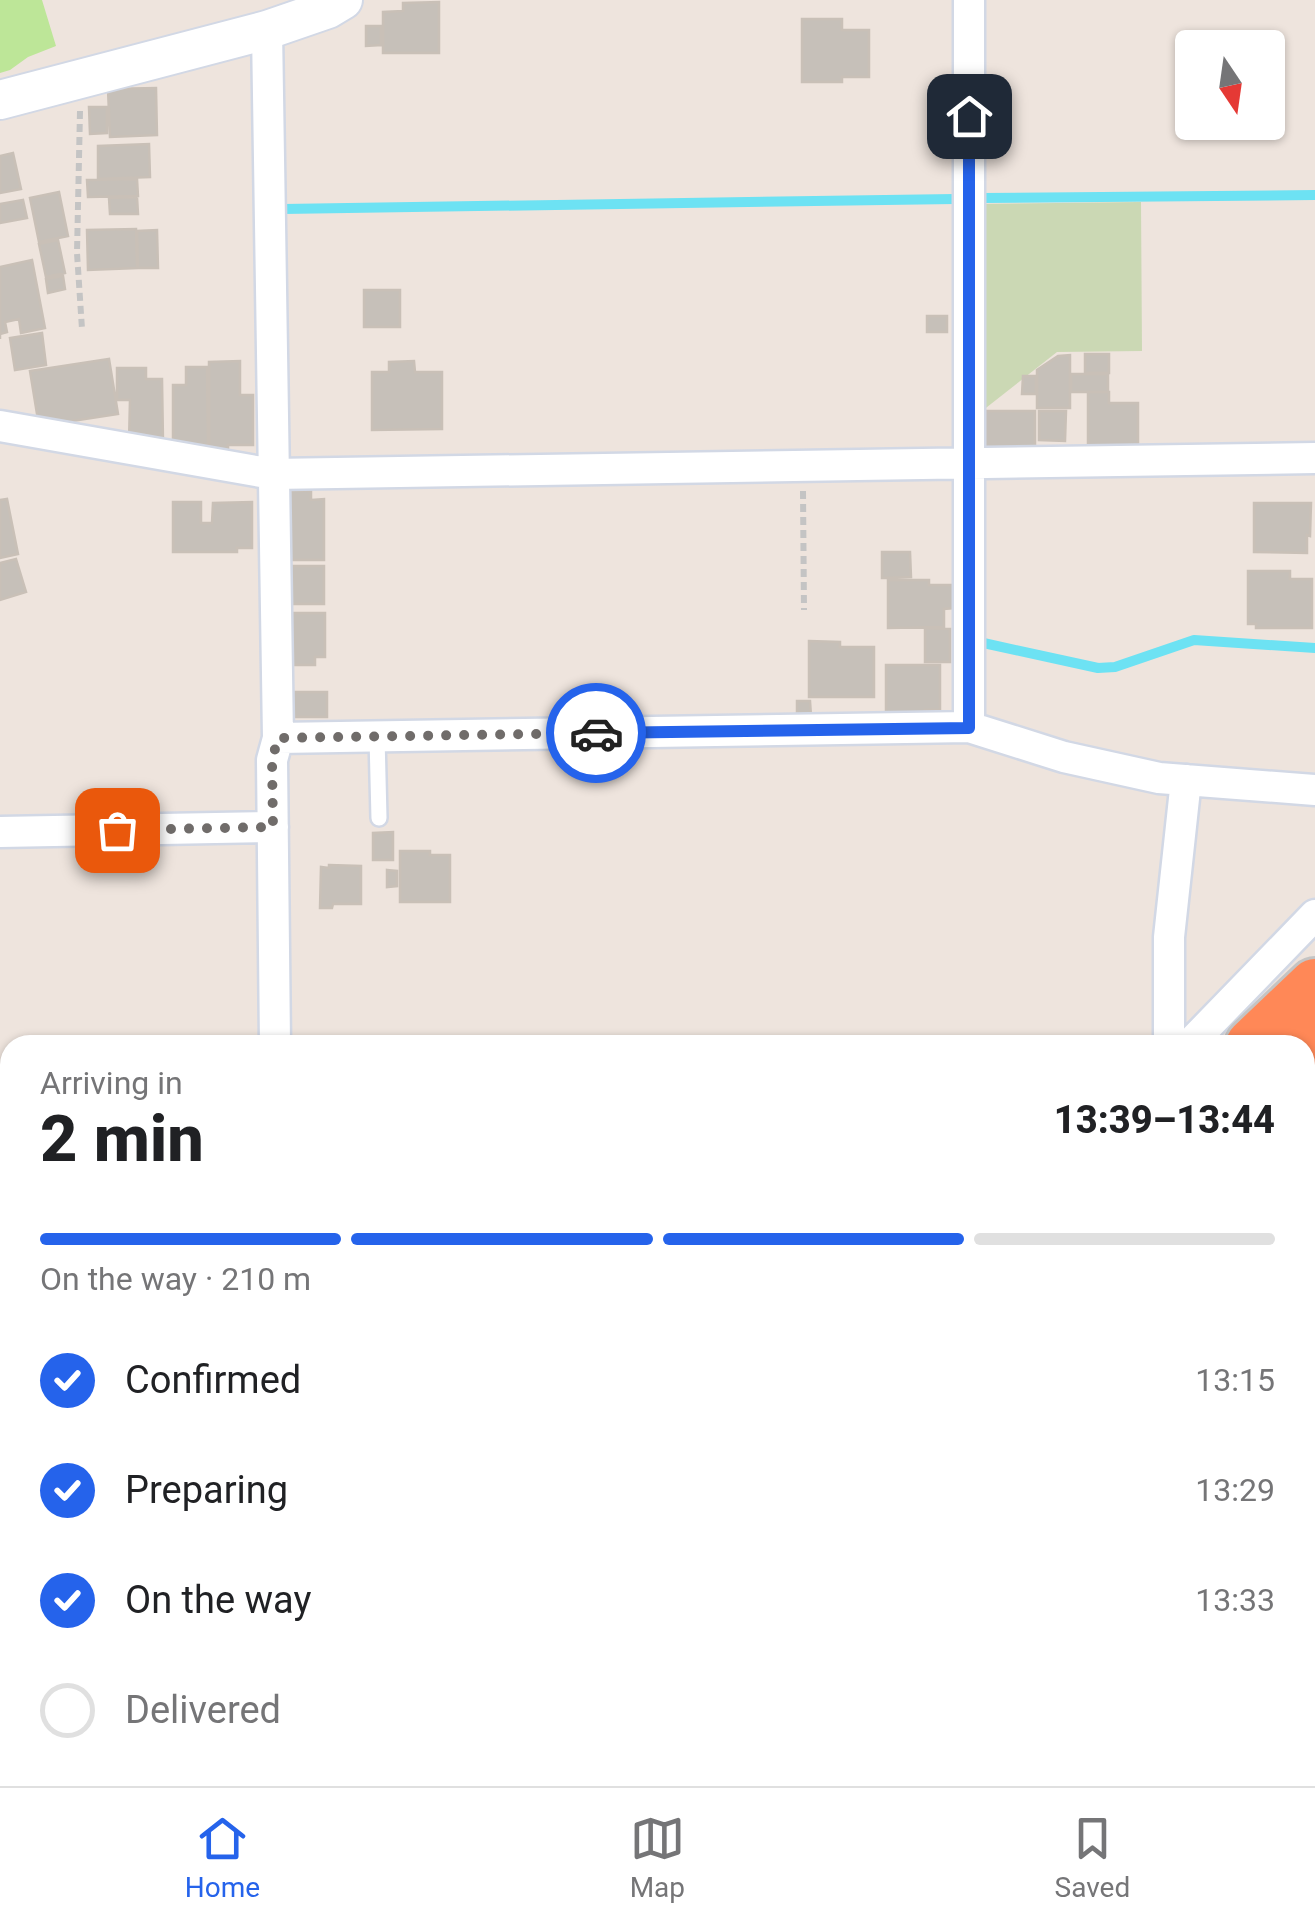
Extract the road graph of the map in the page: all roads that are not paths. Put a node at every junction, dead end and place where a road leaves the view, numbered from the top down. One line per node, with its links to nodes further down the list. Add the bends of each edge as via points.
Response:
1 (343, 0): 3 (street)
2 (969, 0): 7 (street)
3 (266, 30): 4 (street); 8 (street)
4 (0, 100)
5 (0, 426): 8 (street)
6 (1315, 458): 7 (street)
7 (968, 464): 8 (street); 9 (street)
8 (274, 474): 11 (street)
9 (969, 728): 10 (street); 12 (street, via 1064,757)
10 (376, 737): 11 (street); 14 (lane)
11 (278, 738): 15 (street)
12 (1186, 780): 13 (street); 20 (street, via 1168,937)
13 (1315, 790)
14 (378, 818)
15 (273, 827): 16 (street); 19 (street)
16 (0, 832)
17 (1315, 915): 21 (street)
18 (1315, 985): 22 (highway)
19 (275, 1035)
20 (1169, 1035)
21 (1199, 1035)
22 (1262, 1035)

